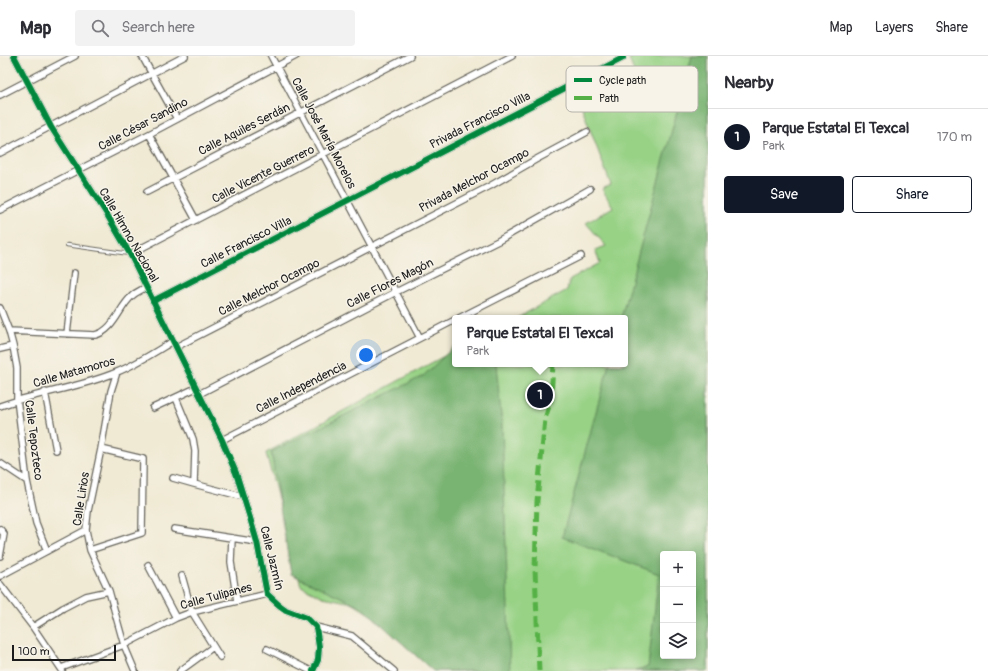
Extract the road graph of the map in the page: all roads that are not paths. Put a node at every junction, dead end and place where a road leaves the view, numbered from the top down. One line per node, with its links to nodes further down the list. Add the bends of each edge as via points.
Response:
1 (14, 56): 13 (street, Calle Himno Nacional)
2 (75, 56): 13 (street)
3 (142, 56): 12 (street)
4 (185, 56): 12 (street)
5 (271, 56): 10 (street, Calle José María Morelos)
6 (296, 56): 10 (street, Calle César Sandino)
7 (410, 56): 16 (street, Calle Aquiles Serdán)
8 (512, 56): 22 (street, Calle Vicente Guerrero)
9 (623, 58): 11 (street, Privada Francisco Villa)
10 (277, 66): 16 (street, Calle José María Morelos); 17 (street, Calle César Sandino)
11 (608, 66)
12 (152, 74): 17 (street); 18 (street)
13 (27, 81): 15 (street); 18 (street, Calle Himno Nacional)
14 (566, 88): 27 (street, Privada Francisco Villa)
15 (0, 95)
16 (302, 112): 22 (street, Calle José María Morelos); 24 (street, Calle Aquiles Serdán)
17 (177, 119): 20 (street, Calle César Sandino)
18 (51, 127): 21 (street); 23 (street, Calle Himno Nacional)
19 (587, 132): 31 (street, Privada Melchor Ocampo)
20 (149, 134): 23 (street, Calle César Sandino); 24 (street)
21 (0, 153)
22 (324, 155): 27 (street, Calle José María Morelos); 29 (street, Calle Vicente Guerrero)
23 (78, 170): 28 (street, Calle César Sandino); 32 (street, Calle Himno Nacional)
24 (173, 178): 26 (street, Calle Aquiles Serdán); 29 (street)
25 (590, 189): 36 (street, Calle Flores Magón, via 498,241)
26 (147, 192)
27 (348, 201): 31 (street, Calle José María Morelos); 37 (street, Calle Francisco Villa)
28 (0, 210)
29 (196, 220): 32 (street, Calle Vicente Guerrero)
30 (67, 246): 32 (lane)
31 (372, 247): 36 (street, Calle José María Morelos); 46 (street, Calle Melchor Ocampo)
32 (130, 254): 35 (street, Calle Himno Nacional)
33 (581, 256): 39 (street)
34 (74, 273): 42 (street)
35 (146, 287): 37 (street, Calle Himno Nacional); 42 (street, via 132,296 102,334)
36 (396, 292): 43 (street, Calle José María Morelos); 49 (street, Calle Flores Magón)
37 (154, 301): 44 (street, Calle Himno Nacional)
38 (0, 308): 41 (street, Calle Tepozteco)
39 (465, 315)
40 (452, 322): 43 (street, Calle Independencia)
41 (9, 331): 42 (street); 45 (street, Calle Tepozteco)
42 (67, 334)
43 (420, 338): 55 (street, Calle Independencia)
44 (173, 341): 46 (street, Calle Himno Nacional); 48 (street, Calle Matamoros)
45 (13, 346): 47 (street); 52 (street, Calle Tepozteco, via 17,368)
46 (176, 347): 49 (street, Calle Himno Nacional)
47 (0, 349)
48 (117, 372): 50 (street, Calle Matamoros); 57 (street, Calle Lirios, via 111,391)
49 (198, 391): 51 (street, Calle Flores Magón); 55 (street, Calle Himno Nacional)
50 (45, 392): 52 (street, Calle Matamoros); 56 (street)
51 (176, 398): 54 (street, Calle Flores Magón); 61 (street, via 193,439)
52 (17, 399): 53 (street, Calle Matamoros); 60 (street, Calle Tepozteco)
53 (0, 406)
54 (154, 408)
55 (222, 440): 62 (street, Calle Himno Nacional)
56 (56, 450)
57 (101, 450): 65 (street, Calle Lirios); 68 (street, via 143,459 142,533)
58 (0, 463): 60 (street)
59 (172, 478): 61 (street)
60 (27, 481): 69 (street, Calle Tepozteco, via 36,523)
61 (194, 484): 62 (street)
62 (244, 497): 67 (street, Calle Jazmín)
63 (174, 528): 66 (street)
64 (0, 529): 70 (street, via 4,534)
65 (86, 530): 68 (street, Calle Lirios); 69 (street)
66 (232, 538): 67 (street); 77 (street, via 231,562)
67 (257, 542): 76 (street, Calle Jazmín)
68 (90, 550): 75 (street, Calle Lirios)
69 (46, 551): 72 (street)
70 (0, 556)
71 (148, 565): 79 (street)
72 (0, 576)
73 (182, 576): 78 (street)
74 (0, 584): 80 (street)
75 (109, 591): 80 (street, via 86,596); 82 (street, Calle Lirios)
76 (267, 594): 77 (street, Calle Tulipanes); 81 (street, Calle Jazmín, via 286,610 307,618)
77 (237, 601): 78 (street, Calle Tulipanes)
78 (192, 612): 79 (street, Calle Tulipanes); 83 (street)
79 (176, 618): 82 (street, Calle Tulipanes)
80 (33, 627): 86 (street)
81 (316, 627): 89 (street, via 320,647 318,660); 90 (street, via 352,636)
82 (124, 645): 86 (street, Calle Tulipanes); 87 (street, Calle Lirios)
83 (213, 646): 85 (street); 88 (street)
84 (266, 649): 89 (street)
85 (220, 657)
86 (62, 670)
87 (135, 671)
88 (180, 671)
89 (312, 671)
90 (394, 671)

